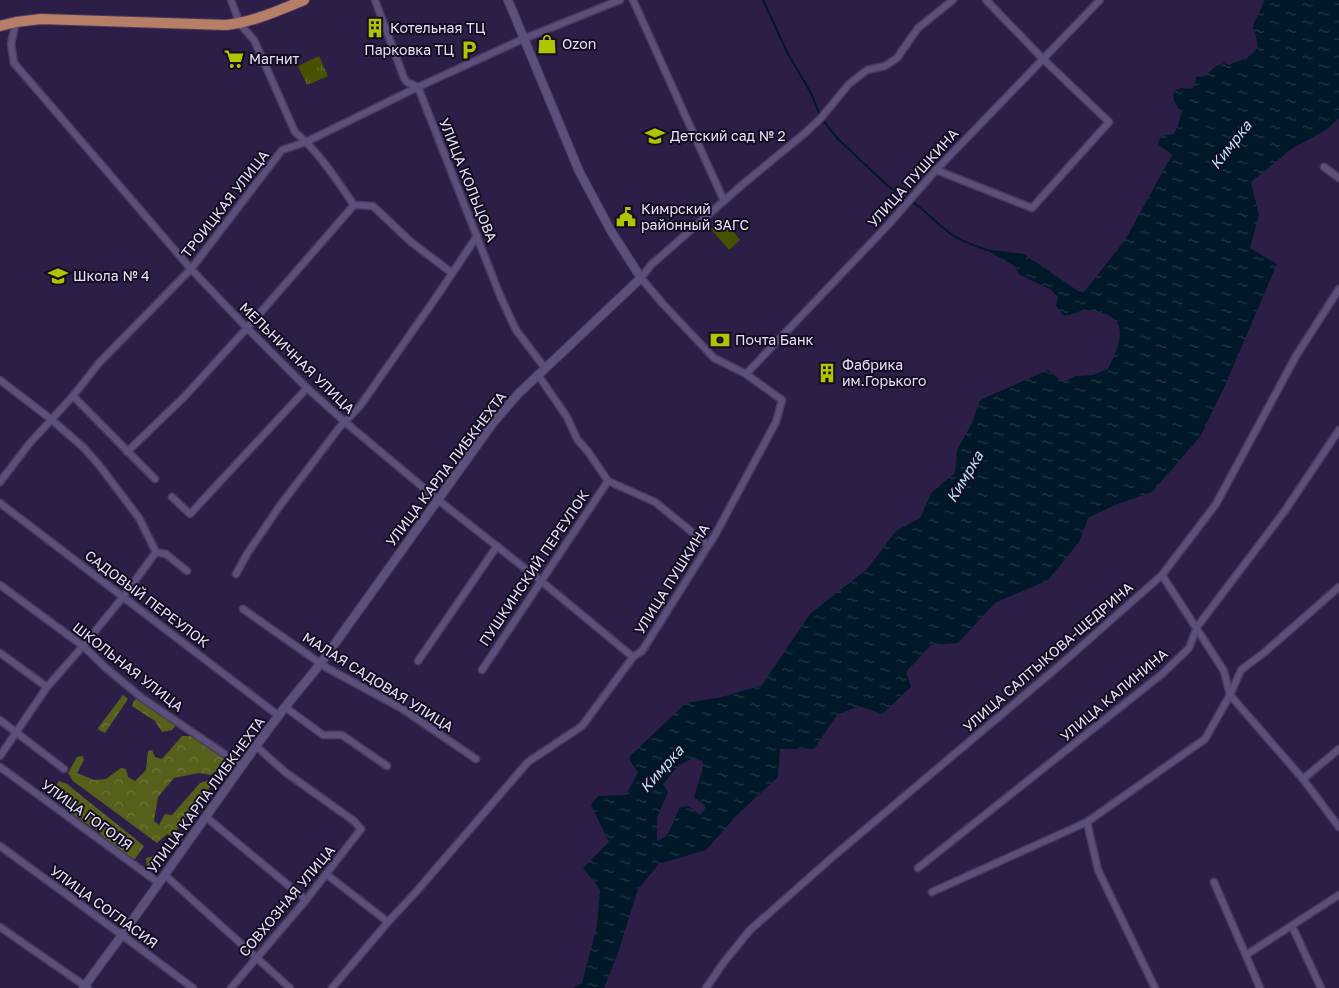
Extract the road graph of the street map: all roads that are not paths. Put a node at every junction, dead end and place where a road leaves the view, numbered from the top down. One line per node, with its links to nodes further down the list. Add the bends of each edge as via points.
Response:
1 (231, 0): 11 (street)
2 (304, 0): 11 (main road)
3 (375, 0): 15 (street, УЛИЦА КОЛЬЦОВА, via 404,78)
4 (508, 0): 13 (street)
5 (620, 0): 13 (street, ТРОИЦКАЯ УЛИЦА)
6 (633, 0): 20 (street)
7 (952, 0): 20 (street, УЛИЦА КАРЛА ЛИБКНЕХТА, via 918,28 897,58 885,66 867,70 849,84 806,133)
8 (986, 0): 14 (street)
9 (1100, 0): 14 (street, УЛИЦА ПУШКИНА)
10 (16, 22): 11 (main road, via 41,19); 12 (main road); 23 (street, МЕЛЬНИЧНАЯ УЛИЦА, via 11,44 14,63)
11 (240, 24): 16 (street, via 254,40 294,132)
12 (0, 26)
13 (523, 39): 15 (street, ТРОИЦКАЯ УЛИЦА); 25 (street, via 579,171)
14 (1043, 59): 18 (street, УЛИЦА ПУШКИНА); 18 (street, via 1109,122 1032,208)
15 (418, 86): 16 (street, ТРОИЦКАЯ УЛИЦА); 22 (street, УЛИЦА КОЛЬЦОВА)
16 (306, 142): 21 (street); 23 (street, ТРОИЦКАЯ УЛИЦА, via 282,150)
17 (1324, 167): 19 (street)
18 (936, 170): 29 (street, УЛИЦА ПУШКИНА)
19 (1339, 178)
20 (724, 201): 25 (street, УЛИЦА КАРЛА ЛИБКНЕХТА)
21 (354, 205): 24 (street, via 373,206 411,242); 27 (street)
22 (477, 236): 24 (street); 28 (street, УЛИЦА КОЛЬЦОВА, via 516,330)
23 (191, 269): 27 (street, МЕЛЬНИЧНАЯ УЛИЦА); 33 (street, ТРОИЦКАЯ УЛИЦА, via 99,363)
24 (452, 273): 35 (street, via 360,406)
25 (641, 278): 28 (street, УЛИЦА КАРЛА ЛИБКНЕХТА); 29 (street, via 714,358)
26 (1339, 289): 49 (street, УЛИЦА САЛТЫКОВА-ЩЕДРИНА, via 1296,356 1216,504)
27 (247, 328): 32 (street, МЕЛЬНИЧНАЯ УЛИЦА); 37 (street, via 185,396)
28 (545, 368): 30 (street, УЛИЦА КАРЛА ЛИБКНЕХТА)
29 (746, 374): 44 (street, УЛИЦА ПУШКИНА, via 782,400 776,422)
30 (538, 375): 39 (street); 42 (street, УЛИЦА КАРЛА ЛИБКНЕХТА, via 493,423)
31 (0, 380): 34 (street)
32 (307, 388): 35 (street, МЕЛЬНИЧНАЯ УЛИЦА); 41 (street, via 190,514)
33 (73, 396): 34 (street, ТРОИЦКАЯ УЛИЦА); 37 (street)
34 (52, 420): 40 (street, ТРОИЦКАЯ УЛИЦА); 46 (street, via 99,465 139,518)
35 (345, 422): 42 (street, МЕЛЬНИЧНАЯ УЛИЦА); 48 (street, via 279,507)
36 (1339, 430): 55 (street, УЛИЦА КАЛИНИНА, via 1284,512)
37 (126, 452): 38 (street)
38 (155, 480)
39 (608, 481): 44 (street, via 655,502); 50 (street, ПУШКИНСКИЙ ПЕРЕУЛОК)
40 (0, 482)
41 (172, 497)
42 (437, 499): 45 (street, МЕЛЬНИЧНАЯ УЛИЦА); 60 (street, УЛИЦА КАРЛА ЛИБКНЕХТА)
43 (0, 503): 53 (street, САДОВЫЙ ПЕРЕУЛОК)
44 (708, 545): 58 (street, УЛИЦА ПУШКИНА, via 642,651)
45 (497, 546): 50 (street, МЕЛЬНИЧНАЯ УЛИЦА); 59 (street)
46 (156, 552): 47 (street, via 166,554); 53 (street)
47 (187, 571)
48 (236, 574)
49 (1162, 575): 55 (street); 100 (street, УЛИЦА САЛТЫКОВА-ЩЕДРИНА, via 750,930)
50 (541, 581): 58 (street, МЕЛЬНИЧНАЯ УЛИЦА); 61 (street, ПУШКИНСКИЙ ПЕРЕУЛОК)
51 (0, 585): 56 (street, ШКОЛЬНАЯ УЛИЦА)
52 (1339, 587): 63 (street, via 1241,670)
53 (124, 597): 56 (street); 65 (street, САДОВЫЙ ПЕРЕУЛОК)
54 (243, 609): 60 (street, МАЛАЯ САДОВАЯ УЛИЦА)
55 (1197, 628): 63 (street, via 1224,671); 81 (street, УЛИЦА КАЛИНИНА, via 1188,648 1162,674)
56 (83, 646): 62 (street); 72 (street, ШКОЛЬНАЯ УЛИЦА, via 142,698)
57 (0, 653): 62 (street)
58 (633, 657): 89 (street, УЛИЦА ПУШКИНА, via 582,726 528,762)
59 (418, 661)
60 (321, 663): 64 (street, УЛИЦА КАРЛА ЛИБКНЕХТА); 71 (street, МАЛАЯ САДОВАЯ УЛИЦА, via 401,708)
61 (482, 670)
62 (47, 687): 67 (street)
63 (1230, 695): 76 (street); 78 (street, via 1205,739)
64 (285, 707): 65 (street, УЛИЦА КАРЛА ЛИБКНЕХТА); 73 (street, via 323,735 342,735)
65 (279, 716): 68 (street, УЛИЦА КАРЛА ЛИБКНЕХТА)
66 (0, 720): 67 (street)
67 (15, 732): 70 (street); 75 (street)
68 (256, 746): 72 (street, УЛИЦА КАРЛА ЛИБКНЕХТА); 82 (street, СОВХОЗНАЯ УЛИЦА, via 361,829)
69 (1339, 749): 76 (street)
70 (0, 756)
71 (476, 759)
72 (242, 766): 77 (street, УЛИЦА КАРЛА ЛИБКНЕХТА)
73 (387, 766)
74 (0, 767): 85 (street, УЛИЦА ГОГОЛЯ)
75 (64, 769)
76 (1303, 779): 79 (street)
77 (206, 817): 83 (street, УЛИЦА КАРЛА ЛИБКНЕХТА); 88 (street)
78 (1087, 822): 86 (street); 101 (street, via 1098,870)
79 (1339, 827)
80 (0, 846): 92 (street, УЛИЦА СОГЛАСИЯ)
81 (918, 868)
82 (326, 874): 88 (street, СОВХОЗНАЯ УЛИЦА); 89 (street)
83 (165, 875): 85 (street, УЛИЦА КАРЛА ЛИБКНЕХТА); 94 (street)
84 (1214, 882): 93 (street)
85 (159, 883): 92 (street, УЛИЦА КАРЛА ЛИБКНЕХТА)
86 (932, 892)
87 (1339, 895): 90 (street)
88 (306, 900): 94 (street, СОВХОЗНАЯ УЛИЦА)
89 (388, 922): 99 (street, УЛИЦА ПУШКИНА)
90 (1292, 926): 93 (street); 103 (street)
91 (0, 927): 95 (street)
92 (122, 935): 95 (street, УЛИЦА КАРЛА ЛИБКНЕХТА); 96 (street, УЛИЦА СОГЛАСИЯ)
93 (1246, 955): 102 (street)
94 (257, 958): 97 (street, СОВХОЗНАЯ УЛИЦА); 98 (street)
95 (85, 987)
96 (193, 988)
97 (231, 988)
98 (290, 988)
99 (332, 988)
100 (706, 988)
101 (1155, 988)
102 (1260, 988)
103 (1321, 988)

